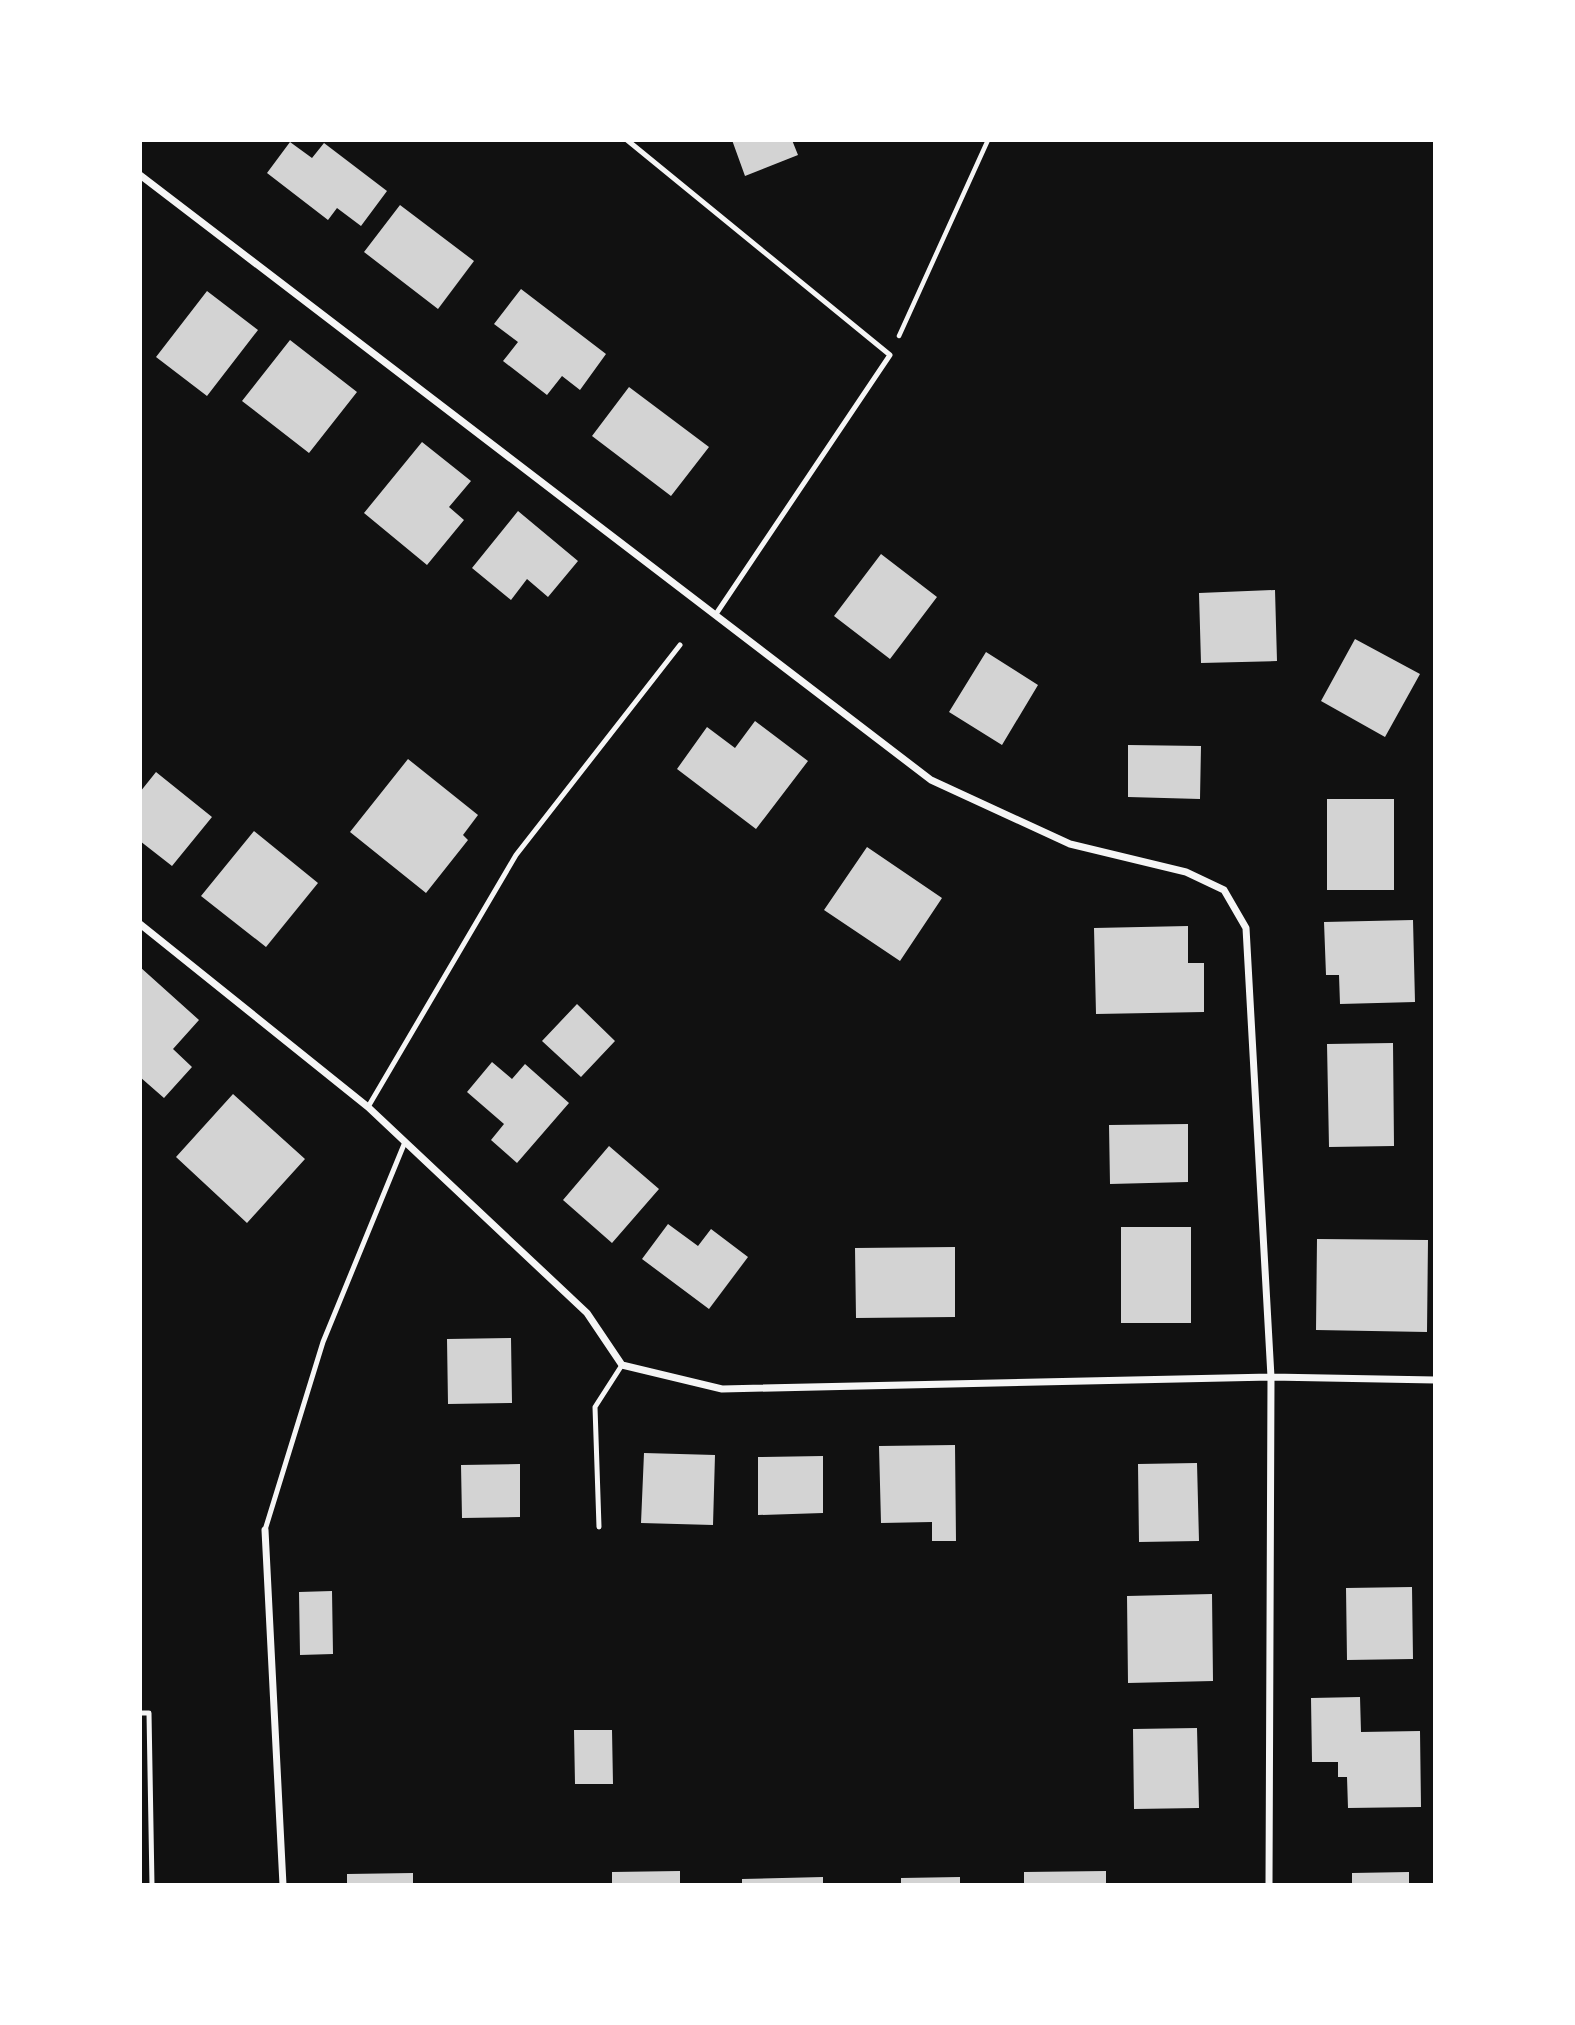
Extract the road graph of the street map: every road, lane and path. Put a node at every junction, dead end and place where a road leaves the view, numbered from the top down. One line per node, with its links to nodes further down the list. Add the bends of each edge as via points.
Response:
1 (626, 140): 4 (lane)
2 (988, 140): 4 (path)
3 (140, 175): 5 (street)
4 (890, 355): 5 (lane)
5 (716, 614): 11 (street, via 931,780 1070,844 1186,872 1224,890 1246,928)
6 (680, 645): 8 (lane, via 516,855)
7 (140, 924): 8 (street)
8 (368, 1107): 9 (street)
9 (405, 1142): 10 (street, via 587,1313); 14 (lane, via 323,1342)
10 (622, 1365): 11 (street, via 722,1389); 13 (lane, via 596,1407)
11 (1271, 1377): 12 (street); 18 (street)
12 (1435, 1380)
13 (599, 1527)
14 (265, 1530): 17 (street)
15 (140, 1713): 16 (lane, via 149,1713)
16 (152, 1885)
17 (283, 1885)
18 (1269, 1885)

